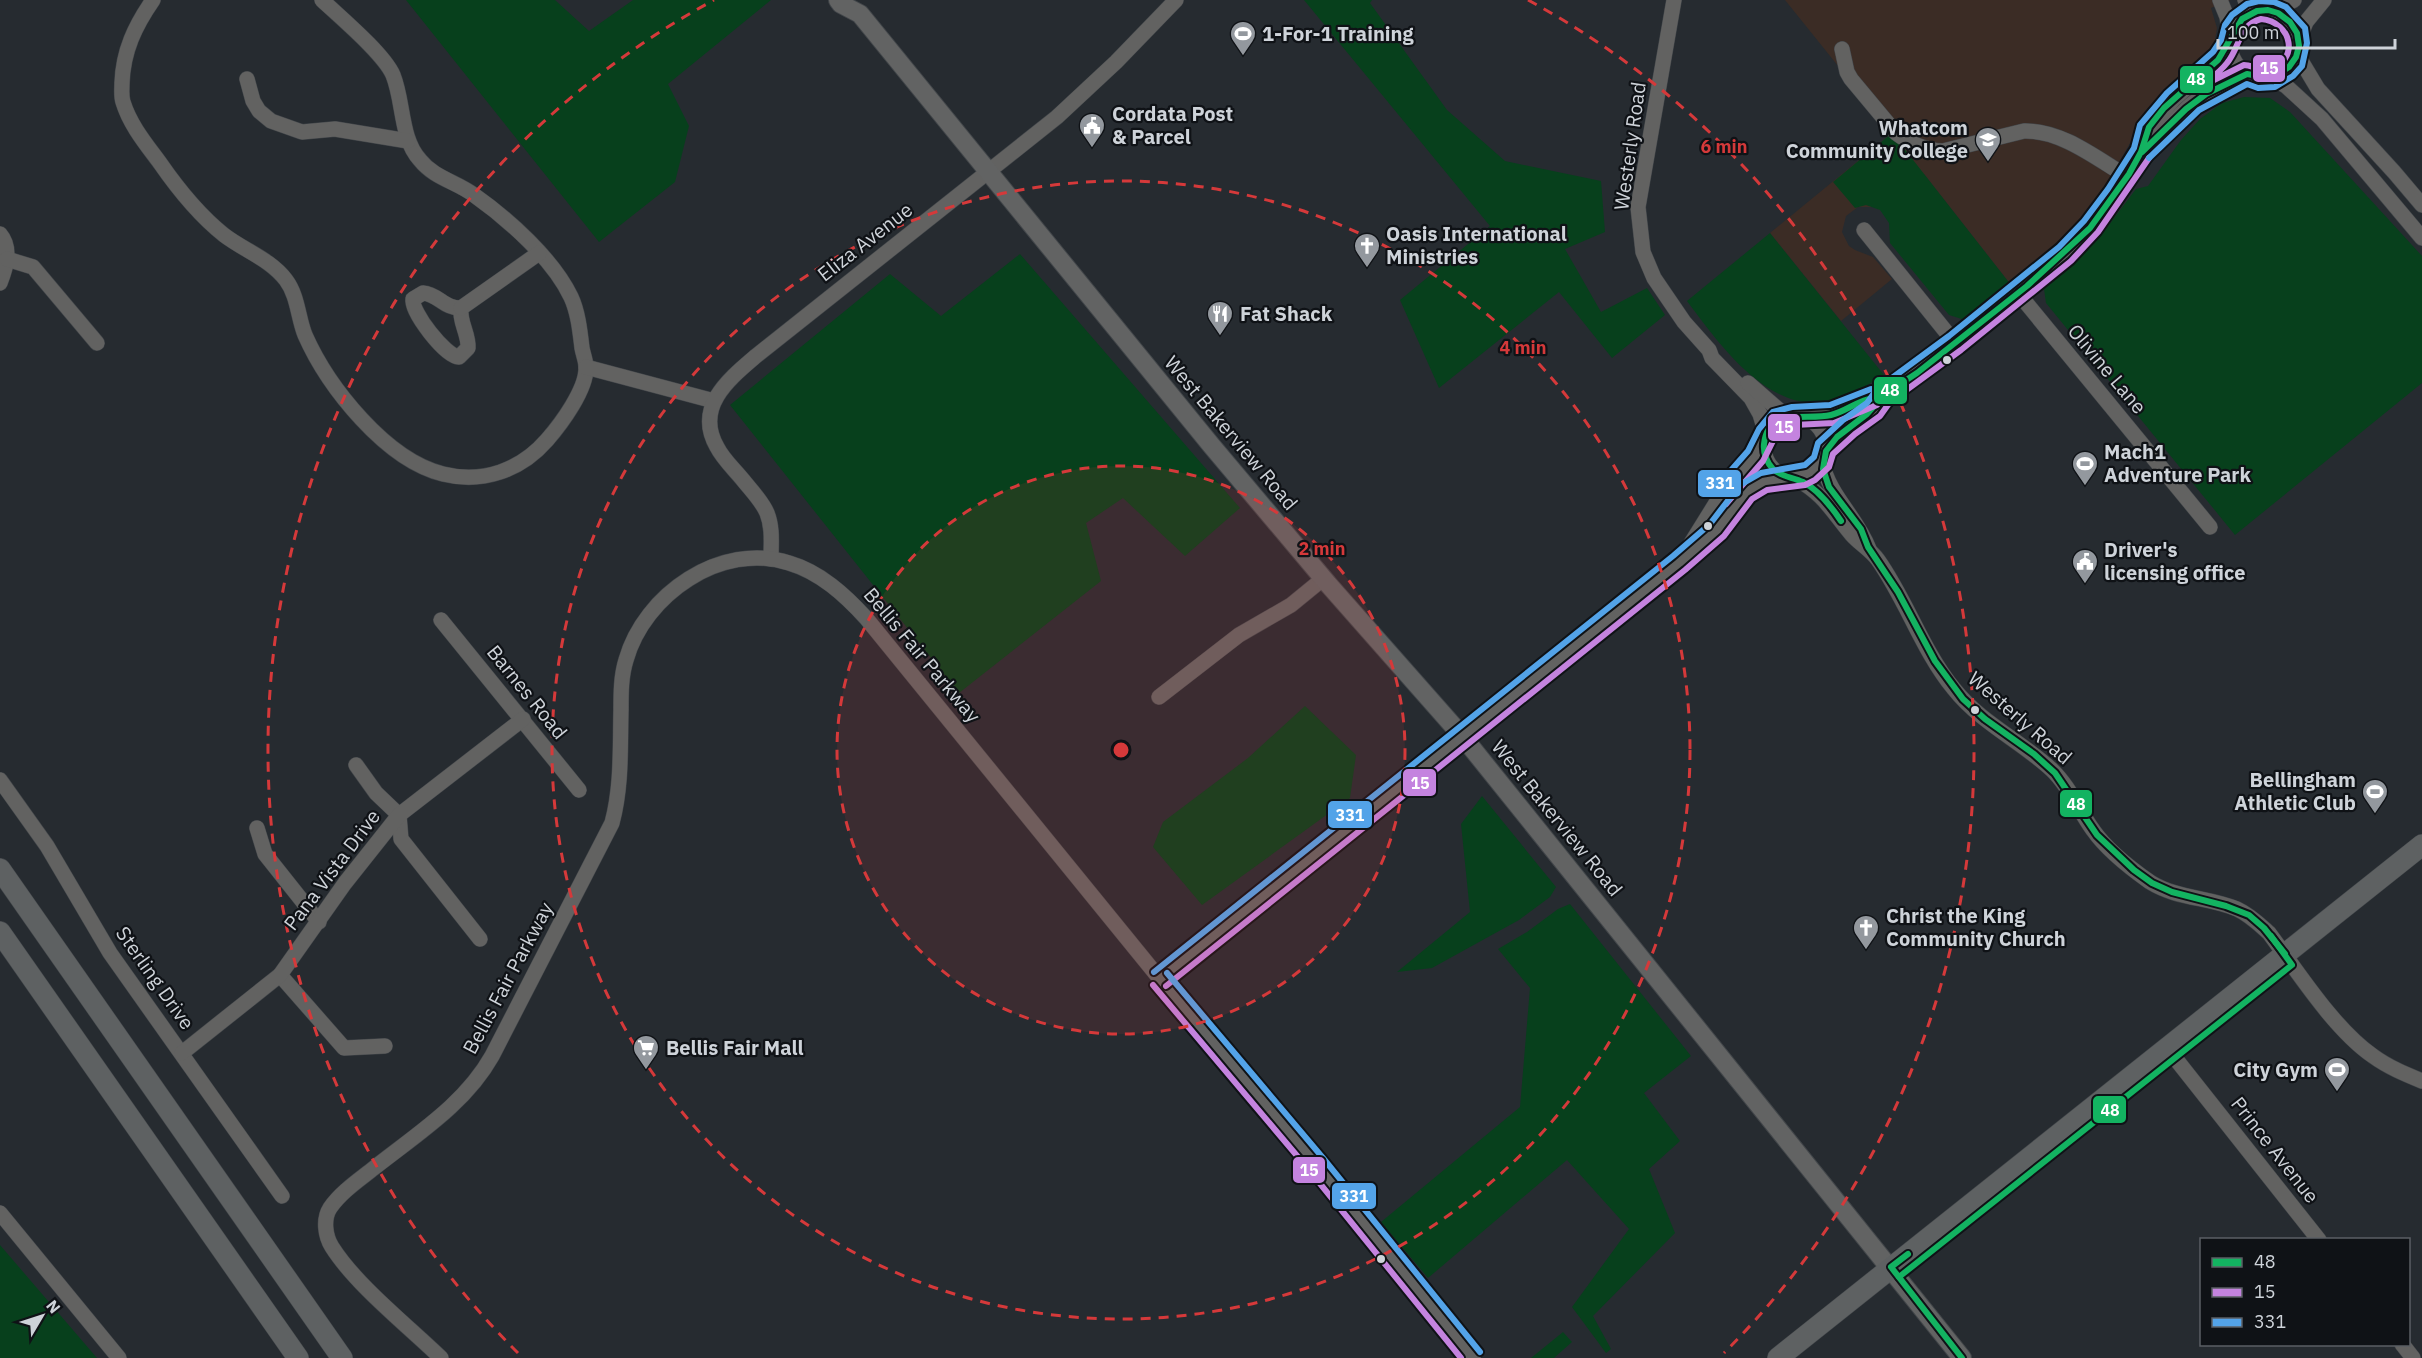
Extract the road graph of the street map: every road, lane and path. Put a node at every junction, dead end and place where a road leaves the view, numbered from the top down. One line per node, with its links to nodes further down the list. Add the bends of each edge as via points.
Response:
1 (153, 0): 34 (street, via 127,47 123,71 122,100 136,130 200,213 288,282 316,357 361,417 402,455 442,474 463,477 517,466 549,438 570,409)
2 (322, 0): 18 (street, via 392,71)
3 (838, 0): 10 (main road, West Bakerview Road)
4 (1176, 0): 20 (street, Eliza Avenue, via 1072,103)
5 (1674, 0): 33 (street, Westerly Road, via 1638,207 1644,252 1654,278)
6 (2220, 0): 12 (street)
7 (2245, 0): 11 (street)
8 (2294, 0): 11 (street)
9 (2324, 0): 13 (street, via 2306,22)
10 (858, 7): 20 (main road, West Bakerview Road)
11 (2266, 10): 12 (street, via 2252,12 2238,22); 13 (street, via 2290,22 2296,31)
12 (2230, 41): 15 (street, via 2234,62); 19 (street, via 2220,58 2173,100 2147,130)
13 (2298, 48): 16 (street, via 2288,69); 22 (street, via 2318,89)
14 (1842, 49): 21 (street, via 1851,79 1904,139 1943,151 2035,131 2062,139)
15 (2247, 74): 16 (street, via 2259,79); 19 (street, via 2220,85 2192,104)
16 (2272, 78): 25 (street, via 2322,119)
17 (248, 79): 18 (street, via 253,100 271,121 302,132 335,129)
18 (408, 141): 26 (street, via 419,160 440,177 471,192 509,222)
19 (2142, 152): 21 (street)
20 (988, 171): 36 (street, Eliza Avenue, via 729,379); 45 (main road, West Bakerview Road)
21 (2126, 176): 29 (street, via 2091,227)
22 (2422, 205)
23 (1864, 230): 32 (street)
24 (0, 234): 27 (street)
25 (2422, 238)
26 (539, 254): 30 (street); 34 (street, via 572,298)
27 (8, 259): 28 (street); 31 (street, via 33,267)
28 (0, 283)
29 (2018, 293): 32 (street); 41 (street, Olivine Lane)
30 (461, 308)
31 (97, 343)
32 (1956, 343): 35 (street)
33 (1709, 350): 37 (street, Westerly Road); 38 (street, Westerly Road, via 1712,358 1751,398 1760,414)
34 (586, 367): 36 (street)
35 (1883, 396): 37 (street, via 1868,398 1832,414); 39 (street)
36 (714, 401): 43 (street, Eliza Avenue, via 711,436 767,513)
37 (1793, 417): 38 (street, via 1778,420); 39 (street, via 1816,425 1825,440)
38 (1765, 439): 40 (street, via 1769,464 1776,472); 44 (street, via 1756,456 1721,495)
39 (1824, 455): 40 (street, via 1810,473); 42 (street, Westerly Road, via 1825,477 1862,530)
40 (1790, 477): 42 (street, Westerly Road, via 1815,489 1854,537); 44 (street, via 1764,482 1746,492 1718,530)
41 (2210, 527)
42 (1869, 549): 64 (street, Westerly Road, via 1954,689 1978,713 2055,772 2105,844 2139,874 2161,887 2246,914 2269,933)
43 (771, 559): 67 (street, Bellis Fair Parkway, via 789,563 846,596); 81 (street, Bellis Fair Parkway, via 732,562 693,576 649,614 625,660 618,796 612,823 492,1056 468,1091 337,1199 326,1216 332,1247)
44 (1679, 563): 49 (street)
45 (1324, 578): 47 (street, via 1291,605 1239,635); 49 (main road, West Bakerview Road)
46 (441, 620): 48 (street, Barnes Road)
47 (1159, 698)
48 (523, 720): 52 (street, Barnes Road); 53 (street, Pana Vista Drive)
49 (1463, 737): 67 (street); 76 (main road, West Bakerview Road)
50 (356, 765): 53 (street, via 376,793)
51 (0, 780): 70 (street, Sterling Drive, via 47,846 110,953)
52 (579, 790)
53 (399, 815): 60 (street, Pana Vista Drive); 63 (street, via 401,839)
54 (257, 828): 60 (street, via 265,854)
55 (2422, 845): 64 (highway)
56 (2422, 854): 59 (highway, via 2399,872)
57 (2422, 862): 59 (highway)
58 (0, 869): 78 (highway)
59 (2386, 890): 64 (highway)
60 (319, 922): 66 (street, Pana Vista Drive)
61 (0, 932): 65 (highway)
62 (0, 937): 65 (highway)
63 (480, 939)
64 (2288, 959): 68 (highway); 71 (highway); 72 (street, Westerly Road, via 2351,1037 2372,1055)
65 (26, 969): 80 (highway)
66 (280, 975): 69 (street, via 344,1048); 70 (street, Pana Vista Drive)
67 (1160, 980): 82 (street, Bellis Fair Parkway)
68 (2210, 1014): 71 (highway, via 2182,1044); 76 (highway)
69 (385, 1046)
70 (182, 1053): 73 (street, Sterling Drive)
71 (2175, 1058): 75 (street, Prince Avenue); 76 (highway)
72 (2422, 1081)
73 (282, 1196)
74 (0, 1212): 79 (street)
75 (2318, 1238)
76 (1895, 1272): 83 (highway); 84 (highway); 85 (main road, West Bakerview Road)
77 (2404, 1346): 86 (street)
78 (340, 1353)
79 (119, 1358)
80 (298, 1358)
81 (441, 1358)
82 (1473, 1358)
83 (1778, 1358)
84 (1799, 1358)
85 (1962, 1358)
86 (2413, 1358)

